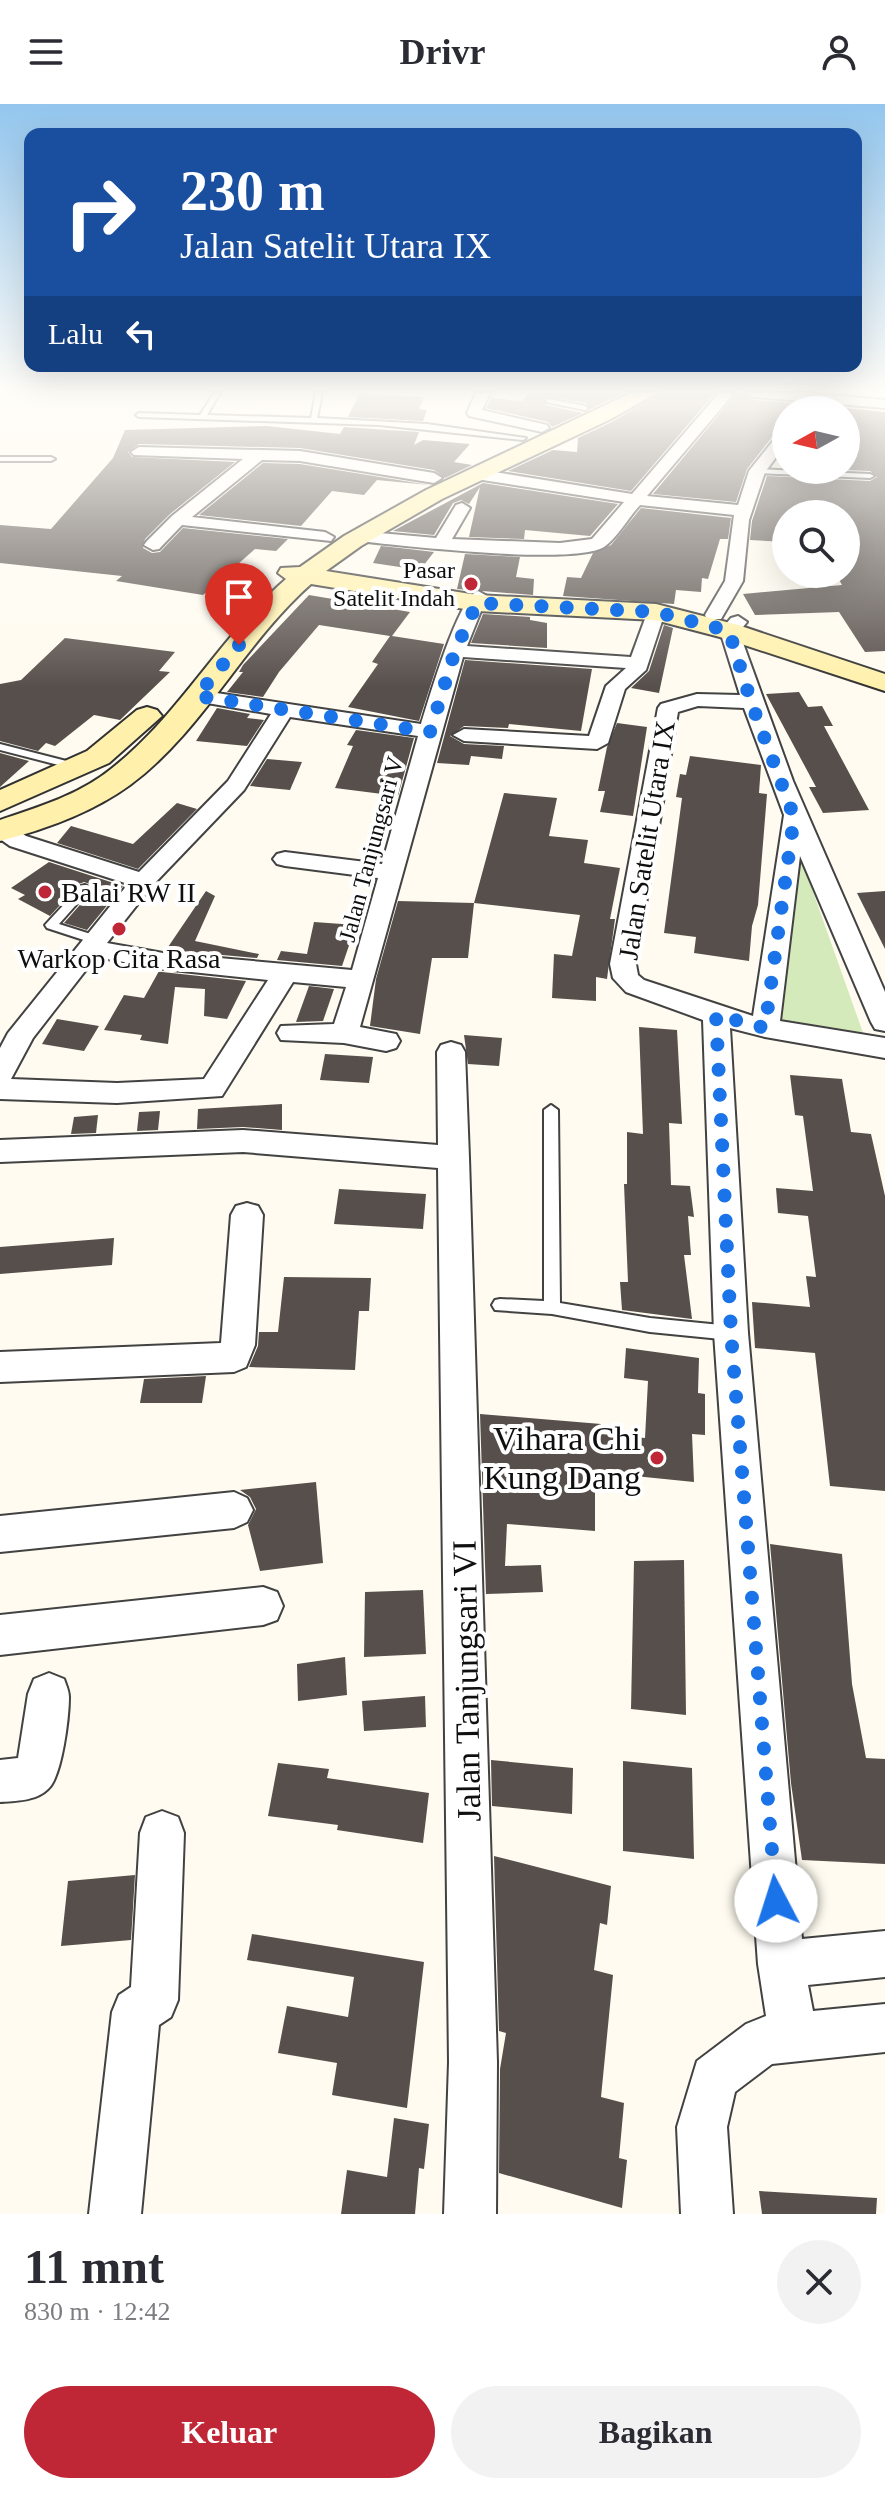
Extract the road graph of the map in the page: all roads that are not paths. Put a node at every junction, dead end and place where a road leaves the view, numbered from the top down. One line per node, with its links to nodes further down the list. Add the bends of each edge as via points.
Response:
1 (213, 491): 10 (street)
2 (409, 491): 12 (main road)
3 (442, 491): 11 (main road)
4 (586, 491): 7 (street)
5 (641, 491): 7 (street)
6 (750, 491): 9 (street)
7 (634, 499): 9 (street); 14 (street, via 598,543 558,548)
8 (462, 508): 14 (street)
9 (744, 511): 18 (street)
10 (178, 520): 12 (street); 13 (street)
11 (357, 536): 14 (street); 15 (main road)
12 (325, 537): 15 (main road)
13 (153, 545)
14 (440, 545)
15 (296, 571): 16 (main road); 23 (main road); 29 (main road, via 199,651 154,710 115,745)
16 (477, 599): 17 (main road); 18 (main road, via 656,604); 19 (street, Jalan Tanjungsari V)
17 (656, 612): 18 (main road); 20 (street)
18 (727, 623): 21 (main road); 22 (main road); 24 (street)
19 (455, 651): 20 (street); 26 (street, Jalan Tanjungsari V)
20 (638, 663): 27 (street, via 634,673 616,686 596,744)
21 (885, 669)
22 (885, 683)
23 (197, 696): 25 (street); 31 (main road, via 121,777 84,799)
24 (751, 702): 30 (street); 39 (street, Jalan Satelit Utara IX, via 697,700 668,708 623,964 626,978 635,986)
25 (283, 711): 26 (street); 34 (street, via 225,799)
26 (430, 732): 33 (street, Jalan Tanjungsari V)
27 (464, 735)
28 (0, 747): 29 (lane)
29 (78, 767): 31 (main road)
30 (794, 817): 40 (street); 41 (street)
31 (1, 821): 34 (street, via 18,841)
32 (285, 859): 33 (street)
33 (392, 872): 38 (street, Jalan Tanjungsari V)
34 (143, 881): 36 (street)
35 (85, 888): 36 (lane, via 51,925)
36 (93, 944): 37 (street, via 163,961); 47 (street, via 22,1033)
37 (286, 972): 38 (street); 48 (street, via 212,1089)
38 (362, 980): 43 (street, Jalan Tanjungsari V)
39 (716, 1015): 41 (street, Jalan Satelit Utara IX); 55 (street)
40 (885, 1022)
41 (765, 1028): 45 (street, Jalan Satelit Utara IX)
42 (291, 1033): 43 (street)
43 (344, 1034): 44 (street)
44 (386, 1041)
45 (885, 1048)
46 (451, 1052): 51 (street, Jalan Tanjungsari VI)
47 (0, 1073)
48 (0, 1089)
49 (551, 1110): 54 (lane)
50 (0, 1151): 51 (street, via 243,1141)
51 (454, 1158): 69 (street, Jalan Tanjungsari VI, via 473,2047)
52 (247, 1215): 56 (street, via 234,1357)
53 (500, 1305): 54 (lane)
54 (552, 1308): 55 (lane)
55 (731, 1333): 65 (street)
56 (0, 1367)
57 (234, 1510): 58 (street)
58 (0, 1534)
59 (263, 1606): 60 (street)
60 (0, 1635)
61 (49, 1694): 62 (street, via 37,1771 29,1778)
62 (0, 1781)
63 (162, 1833): 68 (street, via 154,2000 136,2012)
64 (885, 1954): 65 (street)
65 (781, 1964): 67 (street)
66 (885, 2028): 67 (street)
67 (778, 2039): 70 (street, via 714,2078 702,2127)
68 (115, 2214)
69 (470, 2214)
70 (707, 2214)

